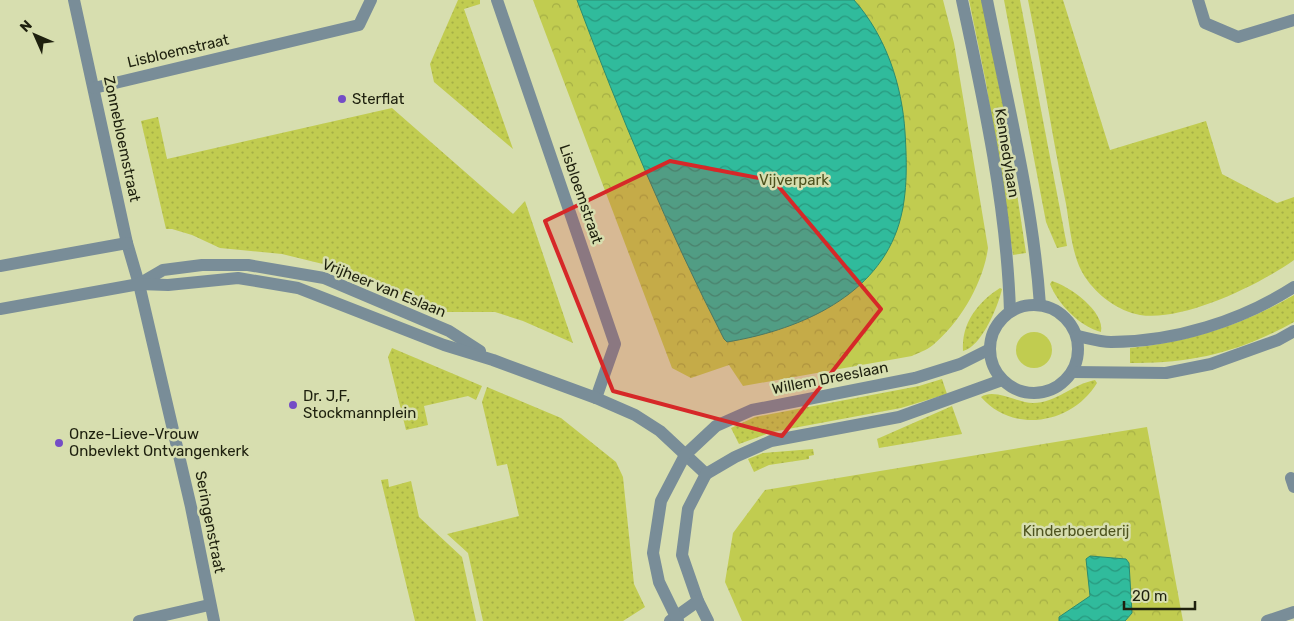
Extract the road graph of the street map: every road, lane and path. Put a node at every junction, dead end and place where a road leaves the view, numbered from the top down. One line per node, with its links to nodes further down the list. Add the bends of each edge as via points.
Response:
1 (74, 0): 8 (street, Zonnebloemstraat)
2 (371, 0): 8 (street, Lisbloemstraat, via 359,25)
3 (497, 0): 22 (street, Lisbloemstraat, via 615,344)
4 (962, 0): 15 (street, Kennedylaan, via 998,190)
5 (987, 0): 13 (street, Kennedylaan, via 1025,193)
6 (1198, 0): 7 (street, via 1205,23 1238,37)
7 (1294, 20)
8 (94, 88): 9 (street, Zonnebloemstraat)
9 (127, 242): 10 (street); 11 (street, Zonnebloemstraat)
10 (0, 266)
11 (139, 284): 14 (street, Vrijheer van Eslaan); 19 (street, Vrijheer van Eslaan, via 168,285 238,278 298,288 444,345); 19 (street, Vrijheer van Eslaan, via 163,270 202,265 248,265 324,278 449,331); 26 (street, Seringenstraat, via 192,507)
12 (1294, 288): 17 (street, via 1251,310 1181,334 1109,342)
13 (1040, 305): 15 (street); 17 (street, via 1063,315)
14 (0, 309)
15 (1010, 312): 18 (street, via 996,328)
16 (1294, 331): 20 (street, via 1211,364 1166,373)
17 (1077, 336): 20 (street, via 1078,354)
18 (990, 349): 21 (street, via 991,360); 23 (street, Willem Dreeslaan, via 960,364 915,378 752,410 716,426)
19 (493, 360): 22 (street, Vrijheer van Eslaan)
20 (1072, 372): 21 (street, via 1053,390 1039,394 1026,393)
21 (1002, 380): 24 (street, via 899,417 771,440)
22 (596, 398): 23 (street, Vrijheer van Eslaan, via 635,415 660,431)
23 (685, 455): 24 (street, Vrijheer van Eslaan); 28 (street, Willem Dreeslaan, via 661,502 653,553 659,582)
24 (706, 474): 25 (street, via 688,509 682,555)
25 (698, 601): 28 (street); 32 (street)
26 (209, 605): 30 (street); 31 (street, Seringenstraat)
27 (1294, 612): 29 (street)
28 (674, 620)
29 (1271, 620)
30 (139, 621)
31 (214, 621)
32 (708, 621)

